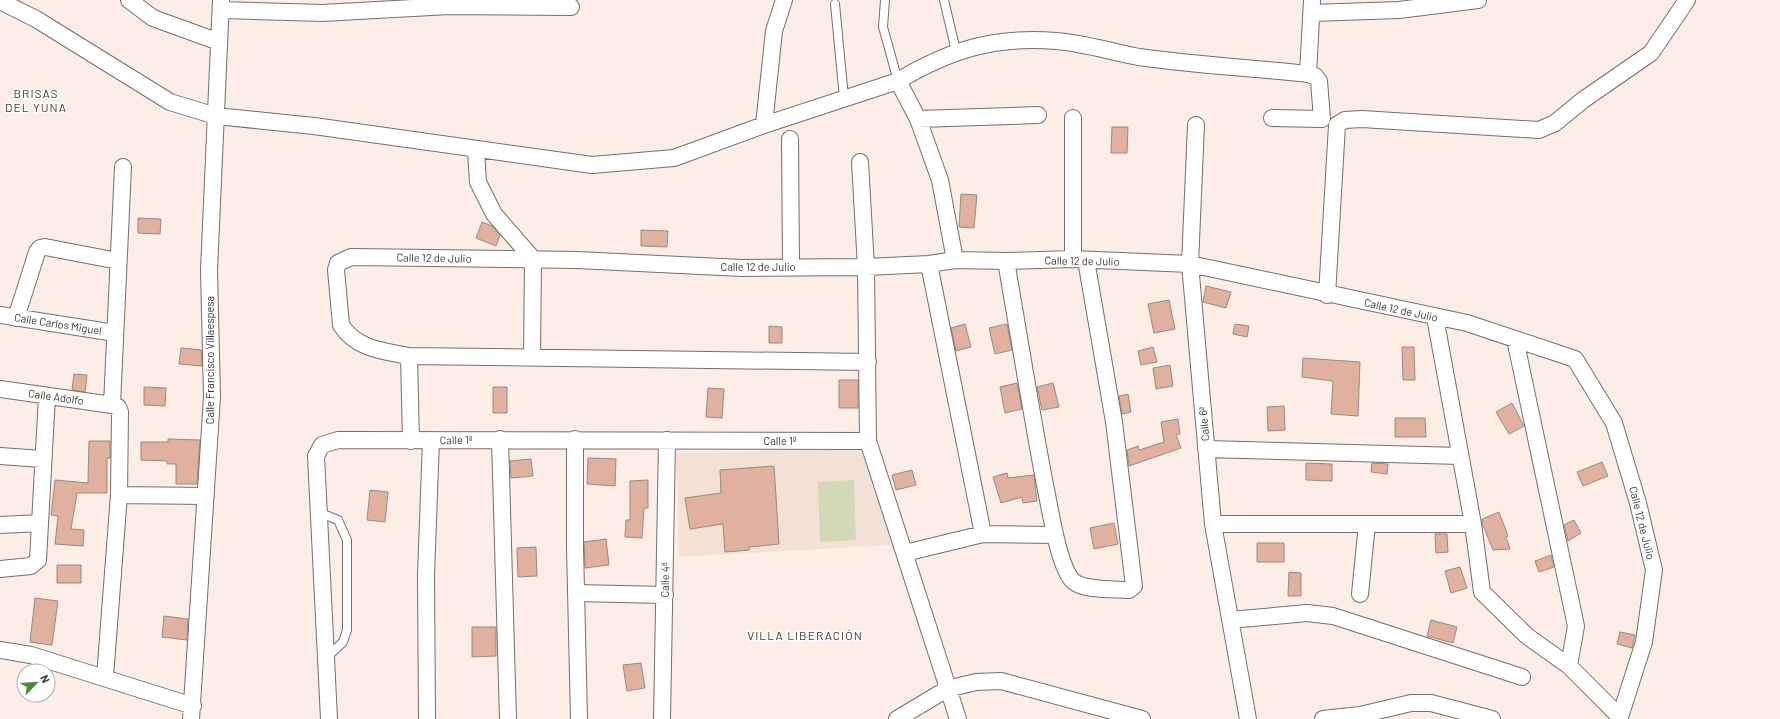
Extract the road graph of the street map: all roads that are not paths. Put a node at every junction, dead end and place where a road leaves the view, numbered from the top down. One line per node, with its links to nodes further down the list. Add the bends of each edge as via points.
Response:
1 (0, 0): 13 (street)
2 (28, 0): 13 (street)
3 (129, 0): 14 (street, via 153,18)
4 (784, 0): 25 (street, via 774,30)
5 (885, 0): 17 (lane, via 883,28)
6 (944, 0): 15 (lane)
7 (1478, 0): 11 (street, via 1399,10)
8 (1687, 0): 27 (street, via 1651,53 1583,100 1555,123 1539,130 1362,119 1345,120)
9 (835, 4): 18 (lane)
10 (221, 5): 12 (street, via 322,13 449,6); 14 (street, Calle Francisco Villaespesa)
11 (1312, 6): 16 (street)
12 (571, 7)
13 (36, 19): 20 (street, via 170,102)
14 (219, 42): 20 (street, Calle Francisco Villaespesa)
15 (956, 51): 16 (street, via 978,45 1012,41 1056,41 1139,57); 17 (street)
16 (1308, 74): 24 (street, via 1319,81)
17 (898, 81): 18 (street); 23 (street)
18 (844, 98): 25 (street)
19 (1038, 115): 23 (street)
20 (216, 116): 29 (street, via 314,126); 64 (street, Calle Francisco Villaespesa, via 209,270 212,397)
21 (1073, 118): 33 (street)
22 (1272, 118): 24 (street)
23 (918, 119): 34 (street, via 940,180)
24 (1322, 119): 27 (street)
25 (764, 125): 29 (street, via 674,158 592,165)
26 (1196, 125): 38 (street, Calle 6ª)
27 (1337, 126): 41 (street)
28 (790, 139): 40 (street)
29 (476, 150): 32 (street, via 478,182 494,214)
30 (860, 162): 39 (street)
31 (124, 167): 35 (street)
32 (533, 259): 40 (street, Calle 12 de Julio); 47 (street, Calle 12 de Julio, via 351,257 338,262 336,270 341,325 345,332 363,346); 48 (street)
33 (1080, 259): 36 (street, Calle 12 de Julio); 38 (street, Calle 12 de Julio); 72 (street, via 1114,422 1134,586 1129,590 1097,588 1074,581 1067,572)
34 (955, 260): 36 (street, Calle 12 de Julio); 37 (street, Calle 12 de Julio)
35 (118, 261): 44 (street, via 40,248); 45 (street)
36 (1006, 261): 72 (street, via 1030,408)
37 (929, 264): 39 (street, Calle 12 de Julio); 71 (street)
38 (1190, 264): 41 (street, Calle 12 de Julio); 59 (street, Calle 6ª)
39 (866, 266): 40 (street, Calle 12 de Julio); 49 (street)
40 (791, 268)
41 (1327, 295): 43 (street, Calle 12 de Julio)
42 (0, 315): 44 (street, Calle Carlos Miguel)
43 (1435, 317): 46 (street, Calle 12 de Julio, via 1467,323); 61 (street)
44 (16, 318): 45 (street, Calle Carlos Miguel)
45 (116, 333): 52 (street)
46 (1515, 339): 81 (street, via 1576,626); 86 (street, Calle 12 de Julio, via 1575,359 1614,423 1638,502 1654,570 1644,642)
47 (409, 356): 48 (street); 57 (street)
48 (532, 357): 49 (street)
49 (868, 362): 58 (street)
50 (0, 389): 51 (street, Calle Adolfo)
51 (47, 396): 52 (street, Calle Adolfo); 62 (street)
52 (112, 405): 63 (street, via 118,407 120,412)
53 (500, 439): 54 (street, Calle 1ª); 55 (street, Calle 1ª); 89 (street)
54 (575, 439): 56 (street, Calle 1ª); 75 (street)
55 (431, 440): 57 (street, Calle 1ª); 88 (street, via 426,575)
56 (667, 440): 58 (street, Calle 1ª); 77 (street, Calle 4ª)
57 (411, 441): 65 (street, Calle 1ª, via 338,440 322,445 316,456)
58 (868, 441): 73 (street)
59 (1206, 449): 61 (street); 67 (street, Calle 6ª)
60 (0, 456): 62 (street)
61 (1460, 456): 69 (street)
62 (42, 460): 66 (street)
63 (119, 495): 64 (street); 83 (street)
64 (206, 496): 85 (street, Calle Francisco Villaespesa)
65 (318, 512): 80 (street, Calle 1ª); 80 (lane, via 338,520 347,540 347,630 343,642)
66 (40, 523): 70 (street); 74 (street, via 36,564)
67 (1213, 524): 68 (street); 78 (street, Calle 6ª)
68 (1367, 524): 69 (street); 76 (street)
69 (1473, 524): 81 (street, via 1482,592 1527,636)
70 (0, 525)
71 (983, 534): 72 (street); 73 (street)
72 (1055, 535)
73 (905, 553): 84 (street)
74 (0, 569)
75 (576, 593): 77 (street); 90 (street)
76 (1360, 594)
77 (665, 595): 91 (street, Calle 4ª)
78 (1230, 620): 82 (street, via 1307,613 1333,616); 95 (street, Calle 6ª)
79 (0, 650): 83 (street, via 31,655)
80 (326, 658): 87 (street, Calle 1ª)
81 (1569, 666): 86 (street)
82 (1522, 676)
83 (105, 677): 85 (street)
84 (947, 689): 92 (street); 93 (street); 94 (street, via 976,682 1001,681)
85 (192, 712)
86 (1619, 718)
87 (329, 719)
88 (427, 719)
89 (508, 719)
90 (579, 719)
91 (662, 719)
92 (897, 719)
93 (958, 719)
94 (1142, 719)
95 (1248, 719)
96 (1323, 719): 97 (street, via 1360,715 1411,703 1431,703)
97 (1492, 719)

